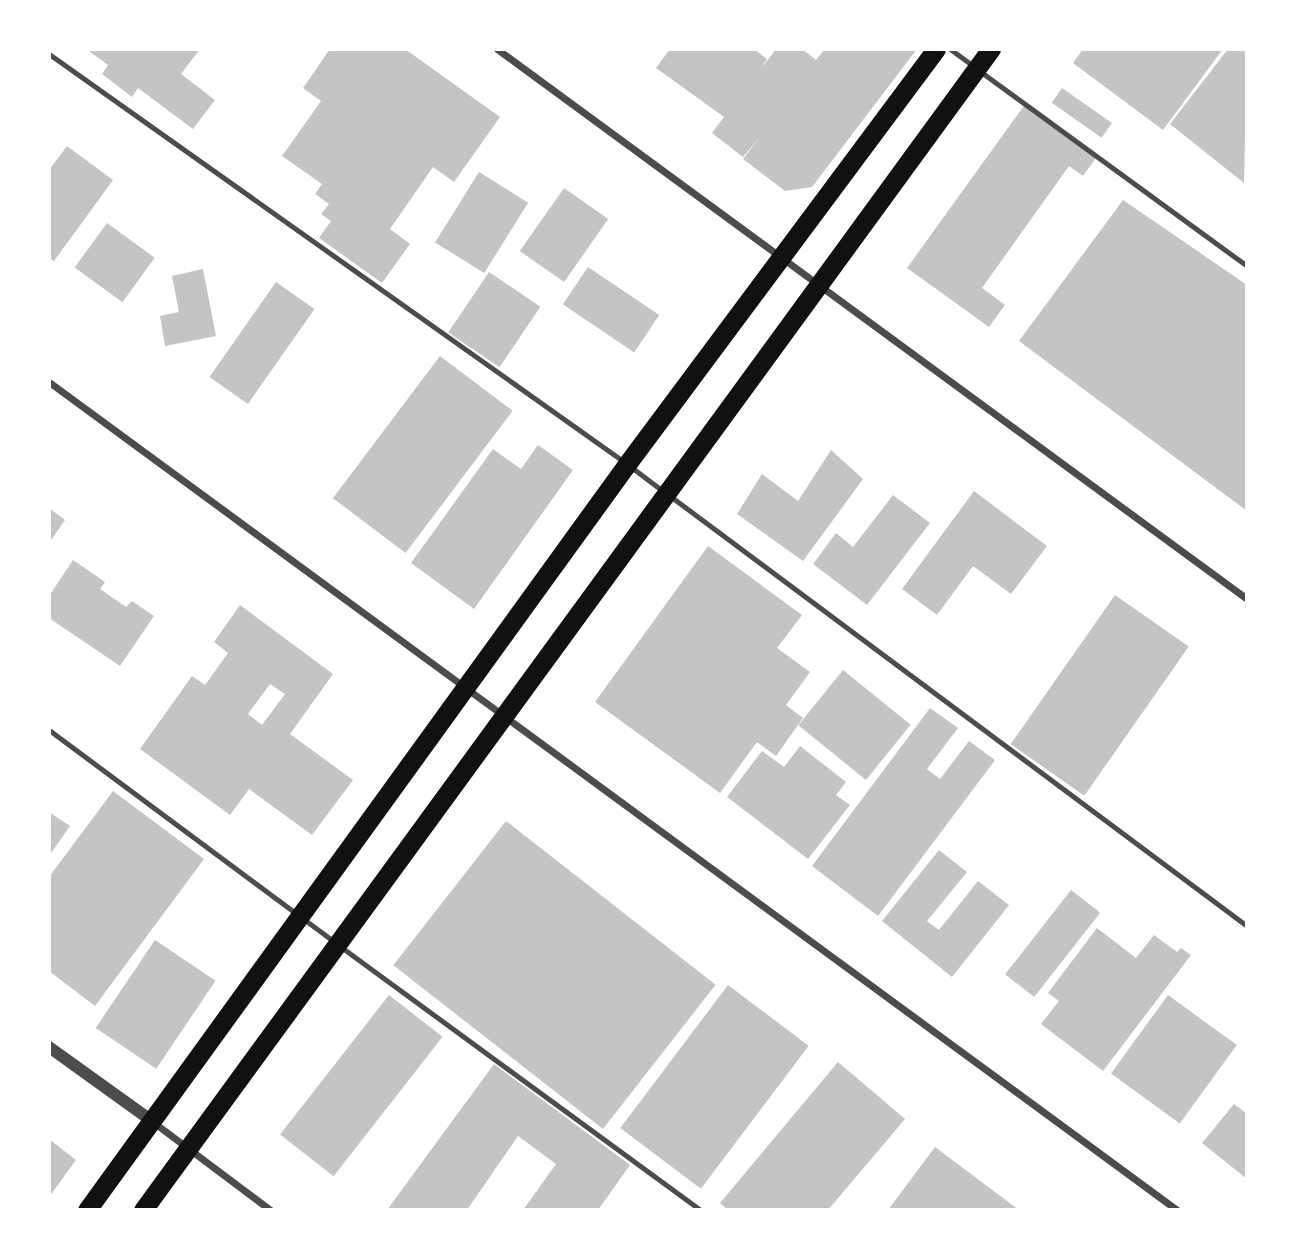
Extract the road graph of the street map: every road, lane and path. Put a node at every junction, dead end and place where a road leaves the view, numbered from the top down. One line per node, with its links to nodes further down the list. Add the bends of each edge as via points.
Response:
1 (497, 49): 7 (street)
2 (936, 49): 7 (highway)
3 (950, 49): 6 (lane)
4 (991, 49): 6 (highway)
5 (49, 54): 11 (lane)
6 (977, 69): 8 (lane); 9 (highway)
7 (783, 254): 9 (street); 11 (highway)
8 (1247, 266)
9 (822, 284): 12 (street); 14 (highway)
10 (49, 382): 13 (street)
11 (627, 464): 13 (highway); 17 (lane)
12 (1247, 599)
13 (466, 690): 14 (street); 16 (highway)
14 (501, 716): 18 (highway); 26 (street)
15 (49, 730): 16 (lane)
16 (300, 917): 18 (lane); 20 (highway)
17 (1247, 926)
18 (337, 944): 21 (highway); 25 (lane)
19 (49, 1047): 20 (street)
20 (152, 1121): 21 (street); 22 (highway)
21 (188, 1149): 23 (highway); 24 (street)
22 (87, 1210)
23 (143, 1210)
24 (270, 1210)
25 (700, 1210)
26 (1177, 1210)

